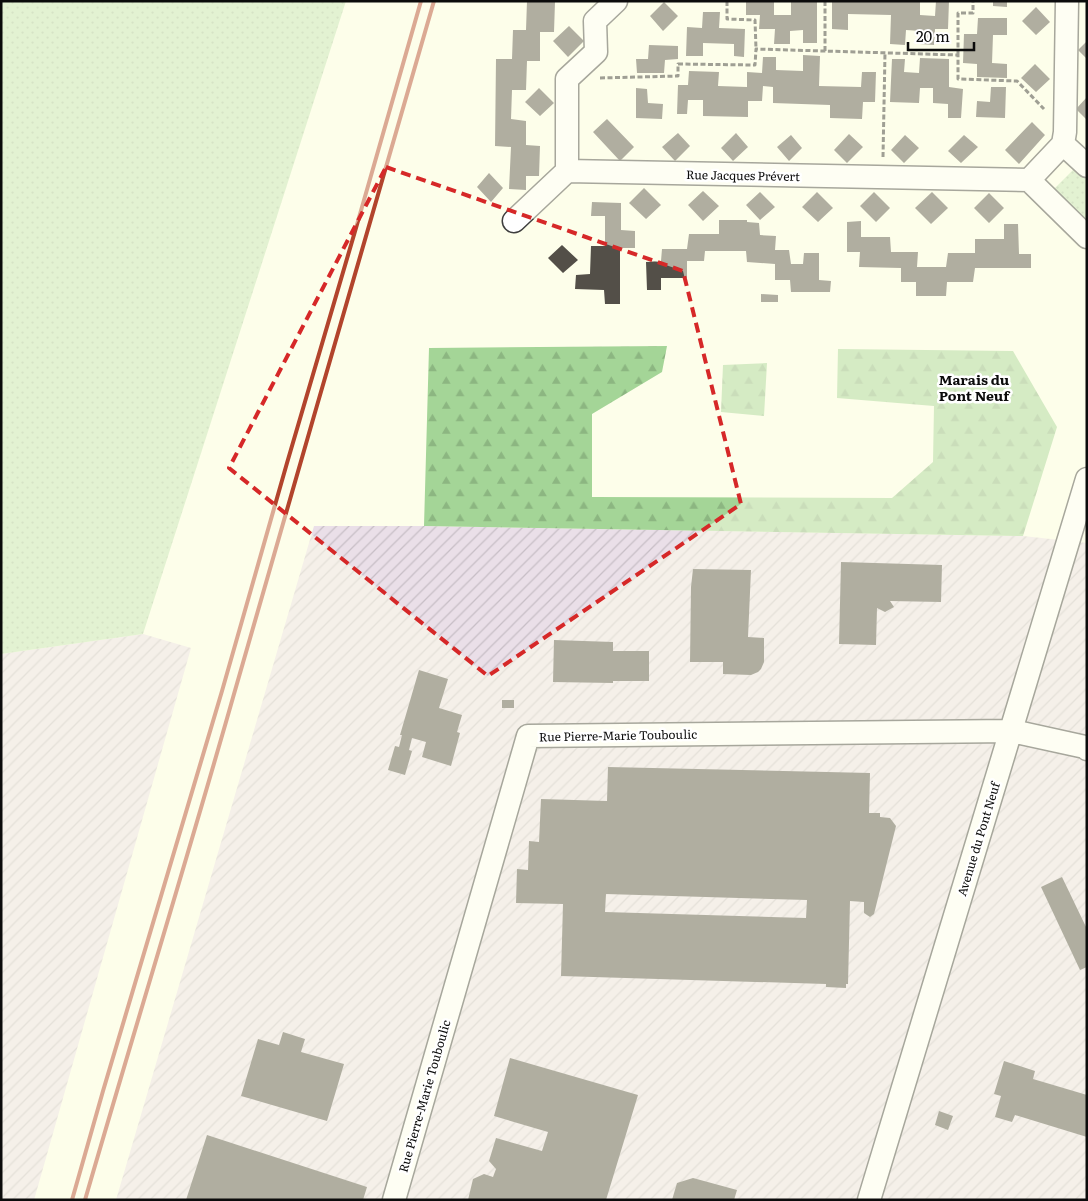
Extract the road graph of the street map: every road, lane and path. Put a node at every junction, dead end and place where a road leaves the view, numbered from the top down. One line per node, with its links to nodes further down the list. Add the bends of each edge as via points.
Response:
1 (616, 1): 10 (street, via 595,21 596,52)
2 (727, 1): 6 (path, via 727,19 755,20)
3 (826, 1): 7 (path)
4 (973, 1): 9 (path, via 973,13 958,13)
5 (1067, 1): 11 (street)
6 (756, 49): 7 (path); 10 (path, via 755,64 678,64 678,76)
7 (825, 51): 8 (path)
8 (885, 53): 9 (path); 14 (path)
9 (958, 55): 11 (path, via 958,79 1017,82)
10 (567, 80): 13 (street)
11 (1064, 138): 12 (street); 15 (street)
12 (1087, 166)
13 (567, 171): 14 (street, Rue Jacques Prévert); 16 (street)
14 (882, 178): 15 (street, Rue Jacques Prévert)
15 (1029, 180): 17 (street)
16 (514, 221)
17 (1087, 236)
18 (1087, 479): 19 (street, Avenue du Pont Neuf)
19 (1012, 731): 20 (street); 21 (street, Rue Pierre-Marie Touboulic, via 528,736); 22 (street, Avenue du Pont Neuf)
20 (1087, 748)
21 (394, 1200)
22 (869, 1200)

